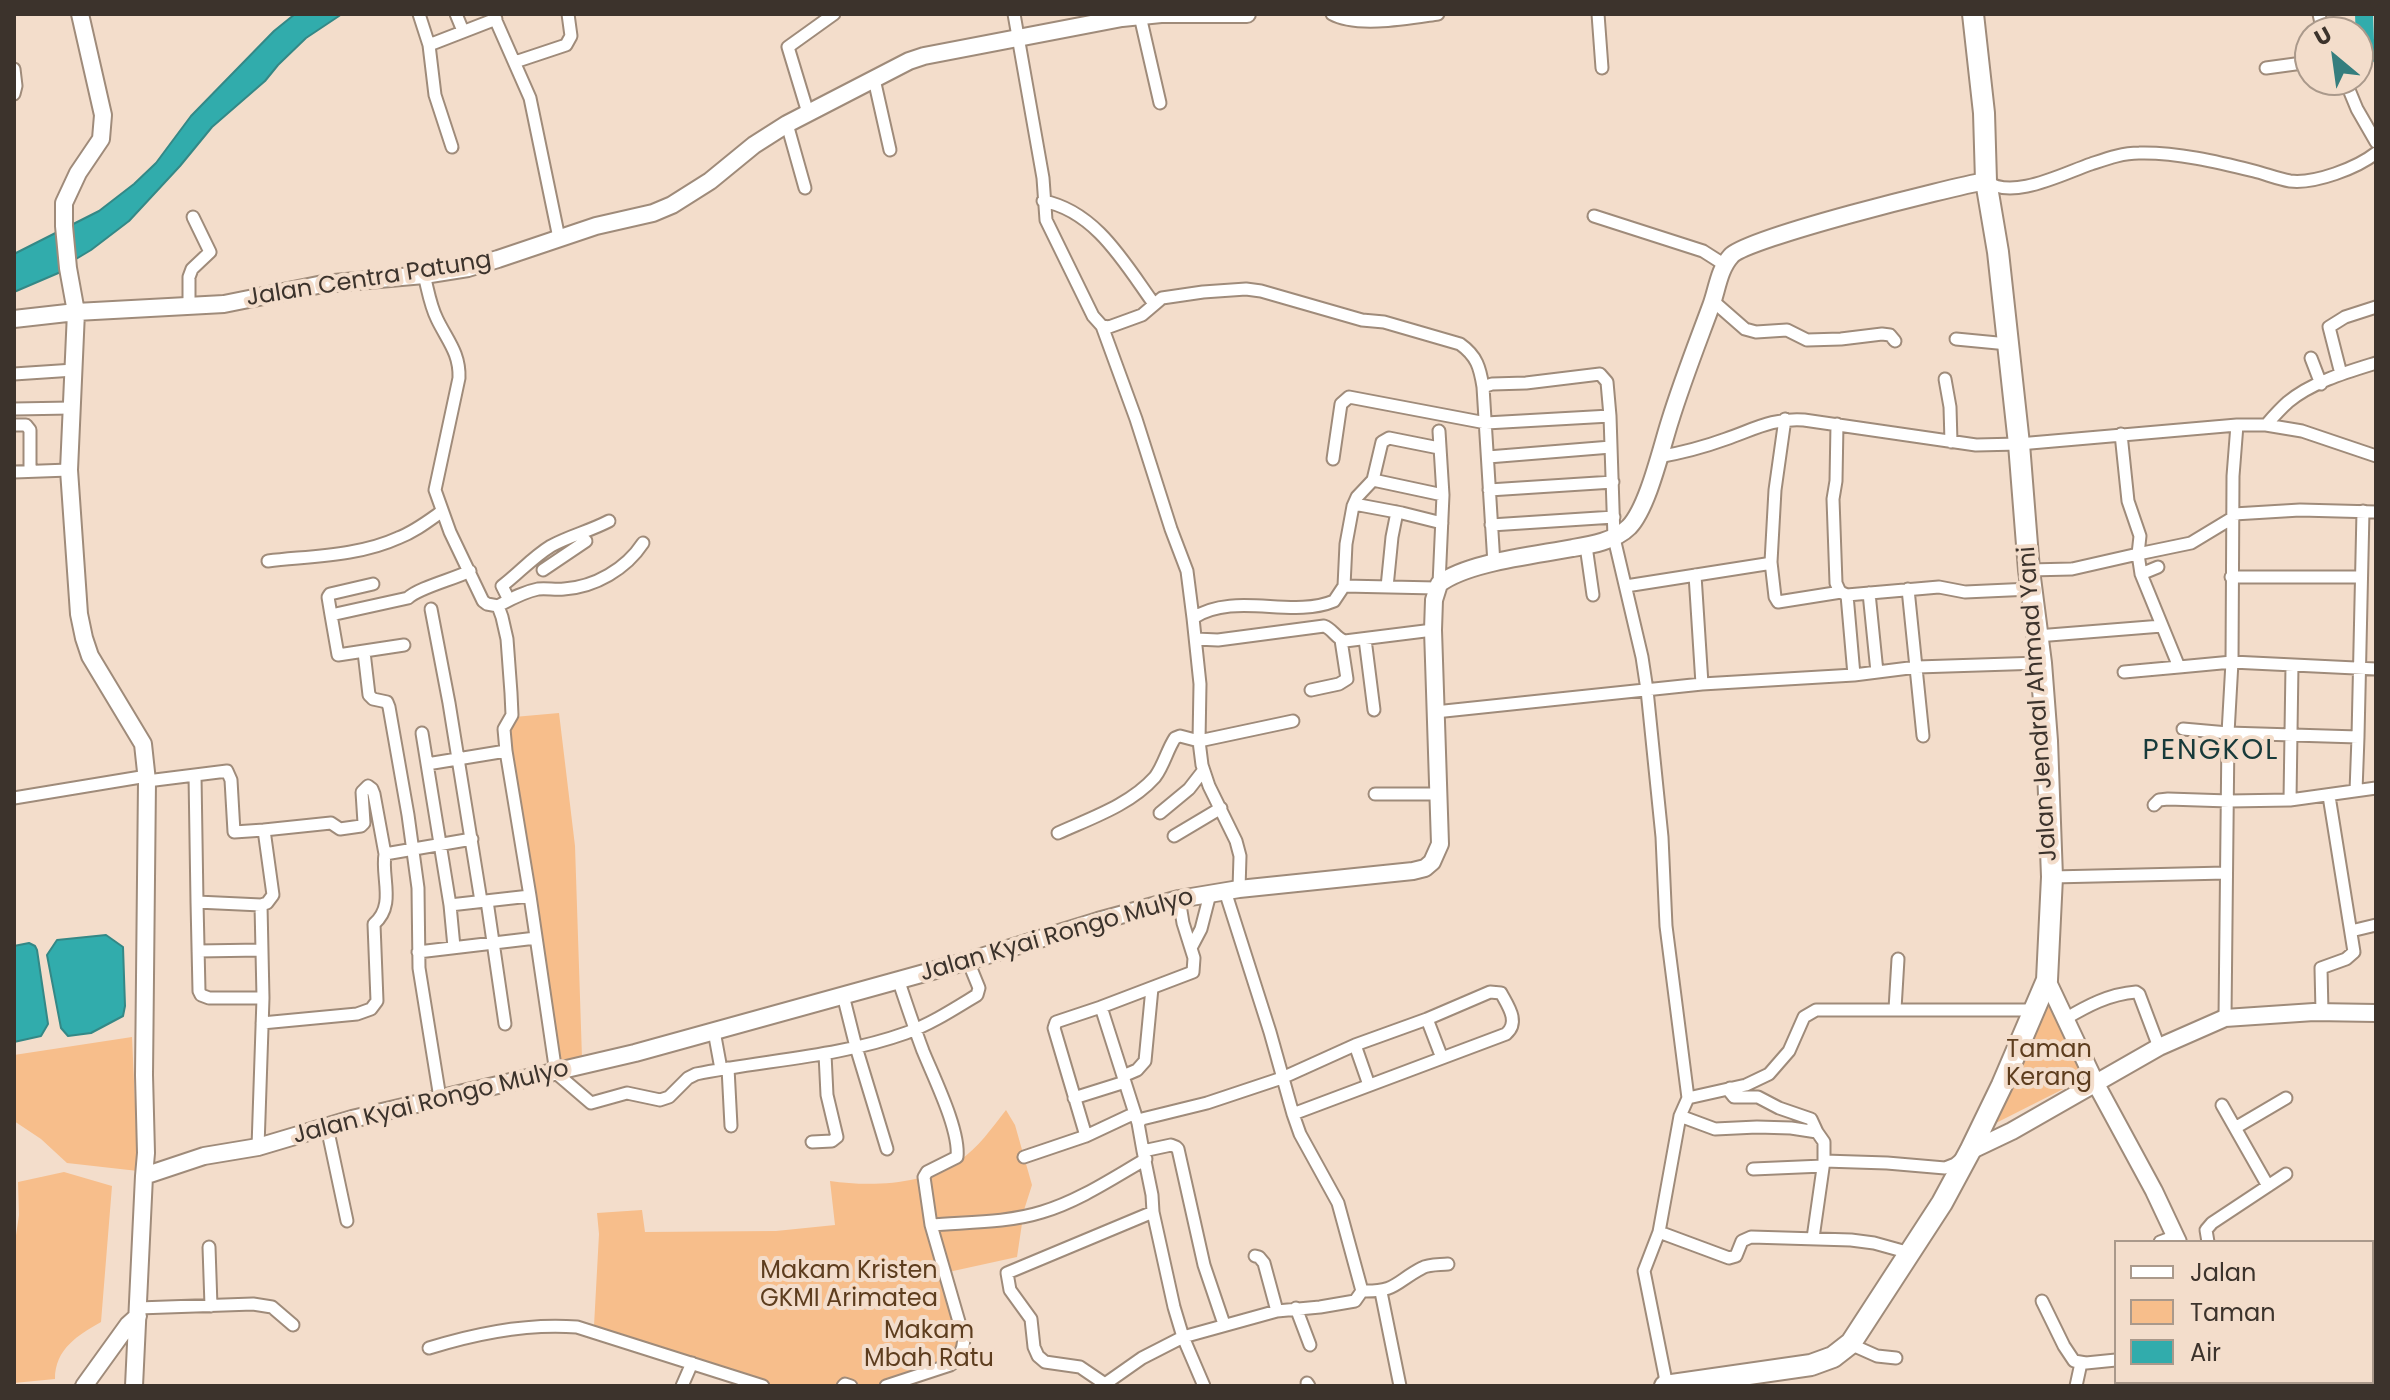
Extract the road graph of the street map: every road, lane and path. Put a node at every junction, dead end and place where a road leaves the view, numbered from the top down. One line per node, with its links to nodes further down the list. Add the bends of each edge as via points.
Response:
1 (80, 14): 45 (street, via 103,131 64,203)
2 (419, 14): 17 (street)
3 (456, 14): 15 (street)
4 (568, 14): 18 (street, via 571,36 566,45)
5 (834, 14): 27 (street, via 788,47)
6 (1014, 14): 16 (street)
7 (1236, 14): 14 (street, Jalan Centra Patung)
8 (1332, 14): 9 (street, via 1355,20)
9 (1438, 14)
10 (1598, 14): 20 (street)
11 (1973, 14): 33 (highway, Jalan Jendral Ahmad Yani)
12 (494, 16): 15 (street); 18 (street)
13 (1122, 16): 14 (street, Jalan Centra Patung); 16 (street, Jalan Centra Patung)
14 (1140, 16): 26 (street)
15 (463, 31): 17 (street)
16 (1019, 38): 23 (street, Jalan Centra Patung, via 924,56); 35 (street)
17 (429, 45): 30 (street, via 435,95)
18 (515, 62): 38 (street, via 530,98)
19 (2294, 64): 21 (street)
20 (1602, 68)
21 (2266, 68)
22 (14, 69): 24 (street)
23 (874, 79): 27 (street, Jalan Centra Patung); 31 (street)
24 (14, 94)
25 (2352, 96): 29 (street)
26 (1160, 103)
27 (808, 113): 28 (street, Jalan Centra Patung)
28 (787, 124): 34 (street); 38 (street, Jalan Centra Patung, via 672,205)
29 (2376, 142)
30 (452, 147)
31 (890, 150)
32 (2376, 153): 33 (street, via 2358,165 2302,181 2138,153 2002,189)
33 (1986, 181): 39 (street, via 1745,246); 50 (highway, Jalan Jendral Ahmad Yani)
34 (805, 188)
35 (1043, 201): 42 (street, via 1091,223); 47 (street, via 1046,220)
36 (1594, 216): 39 (street, via 1703,251)
37 (193, 217): 43 (street, via 210,252 192,269)
38 (559, 238): 40 (street, Jalan Centra Patung, via 468,268)
39 (1725, 265): 41 (street)
40 (424, 275): 43 (street, Jalan Centra Patung, via 323,284); 87 (street, via 435,316 459,363 436,479)
41 (1713, 301): 49 (street, via 1756,332 1787,330 1807,340 1882,334); 76 (street)
42 (1154, 304): 47 (street, via 1142,315); 58 (street, via 1162,298 1246,289 1384,322 1460,344 1477,360)
43 (189, 306): 45 (street, Jalan Centra Patung)
44 (2376, 307): 55 (street, via 2329,327)
45 (76, 312): 46 (street, Jalan Centra Patung); 53 (street)
46 (14, 319)
47 (1102, 326): 124 (street, via 1187,571)
48 (1956, 339): 50 (street)
49 (1895, 341)
50 (2008, 344): 71 (highway, Jalan Jendral Ahmad Yani)
51 (2311, 358): 57 (street)
52 (2376, 363): 55 (street)
53 (74, 370): 54 (street); 59 (street)
54 (14, 374)
55 (2341, 374): 57 (street)
56 (1945, 379): 70 (street)
57 (2321, 384): 67 (street, via 2289,400)
58 (1483, 387): 61 (street, via 1600,374 1607,382); 63 (street)
59 (71, 408): 60 (street); 78 (street)
60 (14, 409)
61 (1610, 416): 63 (street); 72 (street)
62 (1785, 419): 64 (street); 76 (street); 101 (street)
63 (1486, 423): 75 (street); 77 (street, via 1348,397 1341,404)
64 (1837, 424): 70 (street); 118 (street, via 1836,583)
65 (14, 425): 79 (street, via 30,430)
66 (2237, 425): 67 (street); 69 (street); 90 (street)
67 (2266, 425): 74 (street)
68 (1439, 431): 73 (street)
69 (2121, 434): 71 (street); 99 (street, via 2128,501 2140,536)
70 (1951, 442): 71 (street)
71 (2019, 444): 110 (highway, Jalan Jendral Ahmad Yani)
72 (1611, 447): 75 (street); 82 (street)
73 (1439, 448): 81 (street, via 1386,438); 84 (street)
74 (2376, 456)
75 (1488, 457): 83 (street)
76 (1658, 457): 95 (street, via 1638,515)
77 (1333, 459)
78 (69, 470): 79 (street); 161 (street, via 84,638 143,744)
79 (30, 471): 80 (street)
80 (14, 472)
81 (1373, 480): 84 (street); 85 (street)
82 (1613, 482): 83 (street); 91 (street)
83 (1489, 490): 94 (street)
84 (1443, 495): 93 (street)
85 (1354, 504): 88 (street); 112 (street)
86 (2363, 511): 89 (street); 90 (street); 109 (street)
87 (441, 512): 100 (street, via 379,545); 105 (street)
88 (1397, 512): 93 (street); 115 (street)
89 (2376, 512)
90 (2234, 516): 99 (street, via 2191,543); 108 (street)
91 (1614, 517): 94 (street); 95 (street)
92 (609, 521): 120 (street, via 534,558 502,586)
93 (1442, 523): 113 (street)
94 (1491, 525): 102 (street)
95 (1614, 538): 98 (street); 114 (street)
96 (586, 541): 104 (street)
97 (643, 543): 120 (street, via 625,565 584,585 542,588)
98 (1586, 546): 102 (street); 119 (street)
99 (2138, 554): 106 (street); 110 (street)
100 (268, 561)
101 (1771, 562): 107 (street); 118 (street, via 1778,602)
102 (1494, 564): 113 (street, via 1456,574)
103 (2158, 567): 106 (street)
104 (543, 570)
105 (470, 571): 121 (street, via 483,601); 123 (street, via 408,598)
106 (2141, 574): 125 (street)
107 (1695, 575): 114 (street); 143 (street)
108 (2231, 577): 109 (street); 133 (street)
109 (2361, 577): 138 (street)
110 (2030, 579): 116 (street, via 1965,592); 127 (highway, Jalan Jendral Ahmad Yani)
111 (373, 584): 123 (street, via 330,594)
112 (1344, 586): 115 (street); 124 (street, via 1327,604 1222,608)
113 (1438, 586): 115 (street); 126 (street, Jalan Kyai Rongo Mulyo)
114 (1626, 586): 145 (street)
115 (1387, 587)
116 (1908, 589): 117 (street); 136 (street)
117 (1869, 593): 118 (street); 140 (street)
118 (1844, 594): 142 (street)
119 (1593, 595)
120 (509, 600): 121 (street)
121 (498, 606): 156 (street, via 507,639 511,693)
122 (431, 609): 157 (street)
123 (331, 615): 132 (street, via 338,655)
124 (1193, 618): 128 (street)
125 (2162, 626): 127 (street); 137 (street)
126 (1433, 630): 129 (street); 147 (street, Jalan Kyai Rongo Mulyo)
127 (2037, 636): 134 (highway, Jalan Jendral Ahmad Yani)
128 (1196, 639): 130 (street, via 1324,626); 155 (street)
129 (1365, 639): 130 (street); 146 (street)
130 (1341, 640): 144 (street, via 1347,679)
131 (404, 645): 132 (street)
132 (364, 652): 178 (street, via 369,695 389,707)
133 (2232, 662): 135 (street); 137 (street); 151 (street)
134 (2041, 663): 136 (street); 181 (highway, Jalan Jendral Ahmad Yani)
135 (2292, 665): 138 (street); 153 (street)
136 (1917, 667): 140 (street); 152 (street)
137 (2179, 667): 141 (street)
138 (2360, 668): 139 (street); 154 (street)
139 (2376, 669)
140 (1877, 672): 142 (street)
141 (2124, 672)
142 (1854, 675): 143 (street)
143 (1702, 684): 145 (street)
144 (1311, 690)
145 (1647, 690): 147 (street); 231 (street, via 1666,926)
146 (1374, 710)
147 (1435, 712): 165 (street, Jalan Kyai Rongo Mulyo)
148 (1293, 721): 155 (street)
149 (2183, 729): 151 (street)
150 (422, 733): 158 (street)
151 (2228, 733): 153 (street); 169 (street)
152 (1923, 736)
153 (2290, 736): 154 (street); 168 (street)
154 (2358, 737): 163 (street)
155 (1199, 741): 159 (street); 174 (street, via 1175,738 1156,776 1132,796)
156 (506, 751): 157 (street); 183 (street)
157 (457, 758): 158 (street); 176 (street)
158 (427, 764): 177 (street)
159 (1203, 771): 171 (street); 172 (street)
160 (195, 775): 161 (street); 173 (street, via 227,771 234,832); 186 (street)
161 (147, 778): 167 (street); 251 (street)
162 (2376, 788): 163 (street)
163 (2356, 791): 166 (street)
164 (1375, 794): 165 (street)
165 (1439, 794): 182 (street, Jalan Kyai Rongo Mulyo, via 1440,844 1425,868)
166 (2329, 796): 168 (street); 190 (street)
167 (14, 798)
168 (2290, 800): 169 (street)
169 (2229, 801): 170 (street, via 2168,799); 180 (street)
170 (2154, 805)
171 (1221, 808): 175 (street); 182 (street, via 1240,856)
172 (1160, 813)
173 (264, 830): 179 (street, via 331,823 340,829 361,826 362,792 368,786); 187 (street, via 273,895)
174 (1058, 833)
175 (1174, 836)
176 (472, 839): 177 (street); 185 (street)
177 (441, 843): 178 (street); 188 (street)
178 (412, 849): 179 (street); 197 (street)
179 (385, 854): 213 (street, via 387,890 383,914 374,924 375,1004 364,1012 335,1017)
180 (2226, 873): 181 (street); 210 (street)
181 (2052, 877): 201 (highway, Jalan Jendral Ahmad Yani)
182 (1225, 891): 184 (street, Jalan Kyai Rongo Mulyo); 194 (street); 224 (street)
183 (530, 896): 185 (street); 191 (street)
184 (1179, 899): 194 (street); 199 (street, Jalan Kyai Rongo Mulyo)
185 (484, 901): 188 (street); 192 (street)
186 (197, 902): 187 (street); 196 (street)
187 (261, 905): 195 (street)
188 (450, 905): 193 (street)
189 (2376, 925): 190 (street)
190 (2351, 931): 208 (street, via 2352,956 2321,968)
191 (536, 938): 192 (street); 223 (street)
192 (494, 941): 193 (street); 214 (street)
193 (454, 947): 197 (street)
194 (1191, 948): 202 (street, via 1193,972)
195 (261, 950): 196 (street); 204 (street)
196 (198, 951): 204 (street, via 201,995)
197 (418, 952): 229 (street)
198 (1898, 959): 206 (street)
199 (968, 961): 200 (street, Jalan Kyai Rongo Mulyo); 215 (street, via 978,994)
200 (898, 979): 203 (street, Jalan Kyai Rongo Mulyo); 215 (street)
201 (2047, 980): 207 (highway, Jalan Jendral Ahmad Yani); 212 (street)
202 (1152, 988): 205 (street); 225 (street, via 1145,1061)
203 (843, 995): 216 (street, Jalan Kyai Rongo Mulyo); 218 (street)
204 (263, 998): 213 (street)
205 (1101, 1007): 225 (street); 230 (street, via 1055,1025)
206 (1895, 1009): 207 (street); 228 (street, via 1811,1011 1775,1069)
207 (2034, 1010): 245 (highway, Jalan Jendral Ahmad Yani)
208 (2322, 1012): 209 (street); 210 (street)
209 (2376, 1013)
210 (2225, 1018): 219 (street)
211 (1427, 1019): 217 (street); 221 (street); 221 (street, via 1494,991 1509,1008 1514,1023 1510,1032)
212 (2065, 1019): 219 (street, via 2092,1003 2136,992); 226 (street)
213 (262, 1023): 243 (street)
214 (505, 1024)
215 (915, 1029): 218 (street); 255 (street, via 957,1151 954,1160 924,1174)
216 (714, 1031): 222 (street); 223 (street, Jalan Kyai Rongo Mulyo)
217 (1355, 1045): 224 (street); 227 (street)
218 (856, 1047): 220 (street); 244 (street)
219 (2159, 1047): 226 (street)
220 (825, 1054): 222 (street); 242 (street, via 837,1137)
221 (1442, 1058): 227 (street)
222 (724, 1068): 223 (street, via 688,1078 669,1097 627,1093 594,1104); 237 (street)
223 (556, 1073): 229 (street, Jalan Kyai Rongo Mulyo)
224 (1282, 1078): 234 (street); 236 (street, via 1207,1103)
225 (1124, 1079): 230 (street); 236 (street)
226 (2096, 1084): 245 (street); 258 (street, via 2154,1191)
227 (1369, 1085): 234 (street)
228 (1730, 1088): 231 (street); 240 (street, via 1734,1097 1758,1097 1811,1119)
229 (440, 1098): 238 (street, Jalan Kyai Rongo Mulyo)
230 (1074, 1098): 241 (street)
231 (1688, 1098): 235 (street)
232 (2286, 1098): 239 (street)
233 (2222, 1105): 239 (street)
234 (1293, 1114): 264 (street, via 1338,1203)
235 (1680, 1116): 240 (street, via 1715,1129); 256 (street)
236 (1136, 1118): 241 (street); 246 (street)
237 (731, 1126)
238 (327, 1127): 243 (street, Jalan Kyai Rongo Mulyo); 254 (street)
239 (2235, 1128): 252 (street)
240 (1817, 1132): 248 (street, via 1824,1142)
241 (1086, 1136): 247 (street)
242 (812, 1142)
243 (258, 1147): 251 (street, Jalan Kyai Rongo Mulyo, via 204,1156)
244 (887, 1149)
245 (1970, 1151): 248 (street, via 1945,1168); 261 (highway, Jalan Jendral Ahmad Yani)
246 (1145, 1155): 253 (street); 255 (street, via 1089,1191 1043,1212); 271 (street, via 1171,1145 1178,1149 1204,1265)
247 (1024, 1157)
248 (1823, 1164): 249 (street); 257 (street)
249 (1753, 1169)
250 (2286, 1174): 252 (street)
251 (144, 1176): 270 (street)
252 (2268, 1186): 259 (street, via 2212,1223 2206,1230)
253 (1153, 1212): 273 (street); 273 (street, via 1010,1270 1010,1290 1031,1319 1038,1356 1045,1362 1080,1367 1103,1384)
254 (347, 1221)
255 (931, 1225): 288 (street, via 963,1349 943,1369)
256 (1659, 1232): 257 (street, via 1731,1258 1746,1238); 291 (street, via 1644,1271)
257 (1813, 1238): 261 (street, via 1874,1243)
258 (2171, 1240)
259 (2208, 1240)
260 (209, 1247): 267 (street)
261 (1910, 1253): 274 (highway, Jalan Jendral Ahmad Yani)
262 (1255, 1256): 269 (street, via 1264,1263)
263 (1448, 1264): 265 (street, via 1425,1267)
264 (1362, 1291): 265 (street); 268 (street, via 1355,1301)
265 (1381, 1292): 290 (street)
266 (2042, 1301): 280 (street, via 2070,1356)
267 (211, 1306): 270 (street); 272 (street, via 272,1307)
268 (1296, 1308): 269 (street); 275 (street)
269 (1277, 1311): 271 (street)
270 (138, 1312): 282 (street); 283 (street)
271 (1224, 1324): 273 (street)
272 (293, 1325)
273 (1183, 1337): 289 (street)
274 (1850, 1344): 277 (street); 281 (highway, Jalan Jendral Ahmad Yani)
275 (1310, 1345)
276 (429, 1348): 279 (street, via 477,1335 559,1325 596,1331)
277 (1896, 1358)
278 (2114, 1360): 280 (street)
279 (692, 1363): 284 (street); 285 (street)
280 (2081, 1363): 292 (street)
281 (1790, 1377): 291 (highway, Jalan Jendral Ahmad Yani)
282 (84, 1386)
283 (134, 1386)
284 (682, 1386)
285 (763, 1386)
286 (843, 1386): 287 (street)
287 (851, 1386)
288 (886, 1386)
289 (1204, 1386)
290 (1400, 1386)
291 (1666, 1386)
292 (2076, 1386)

